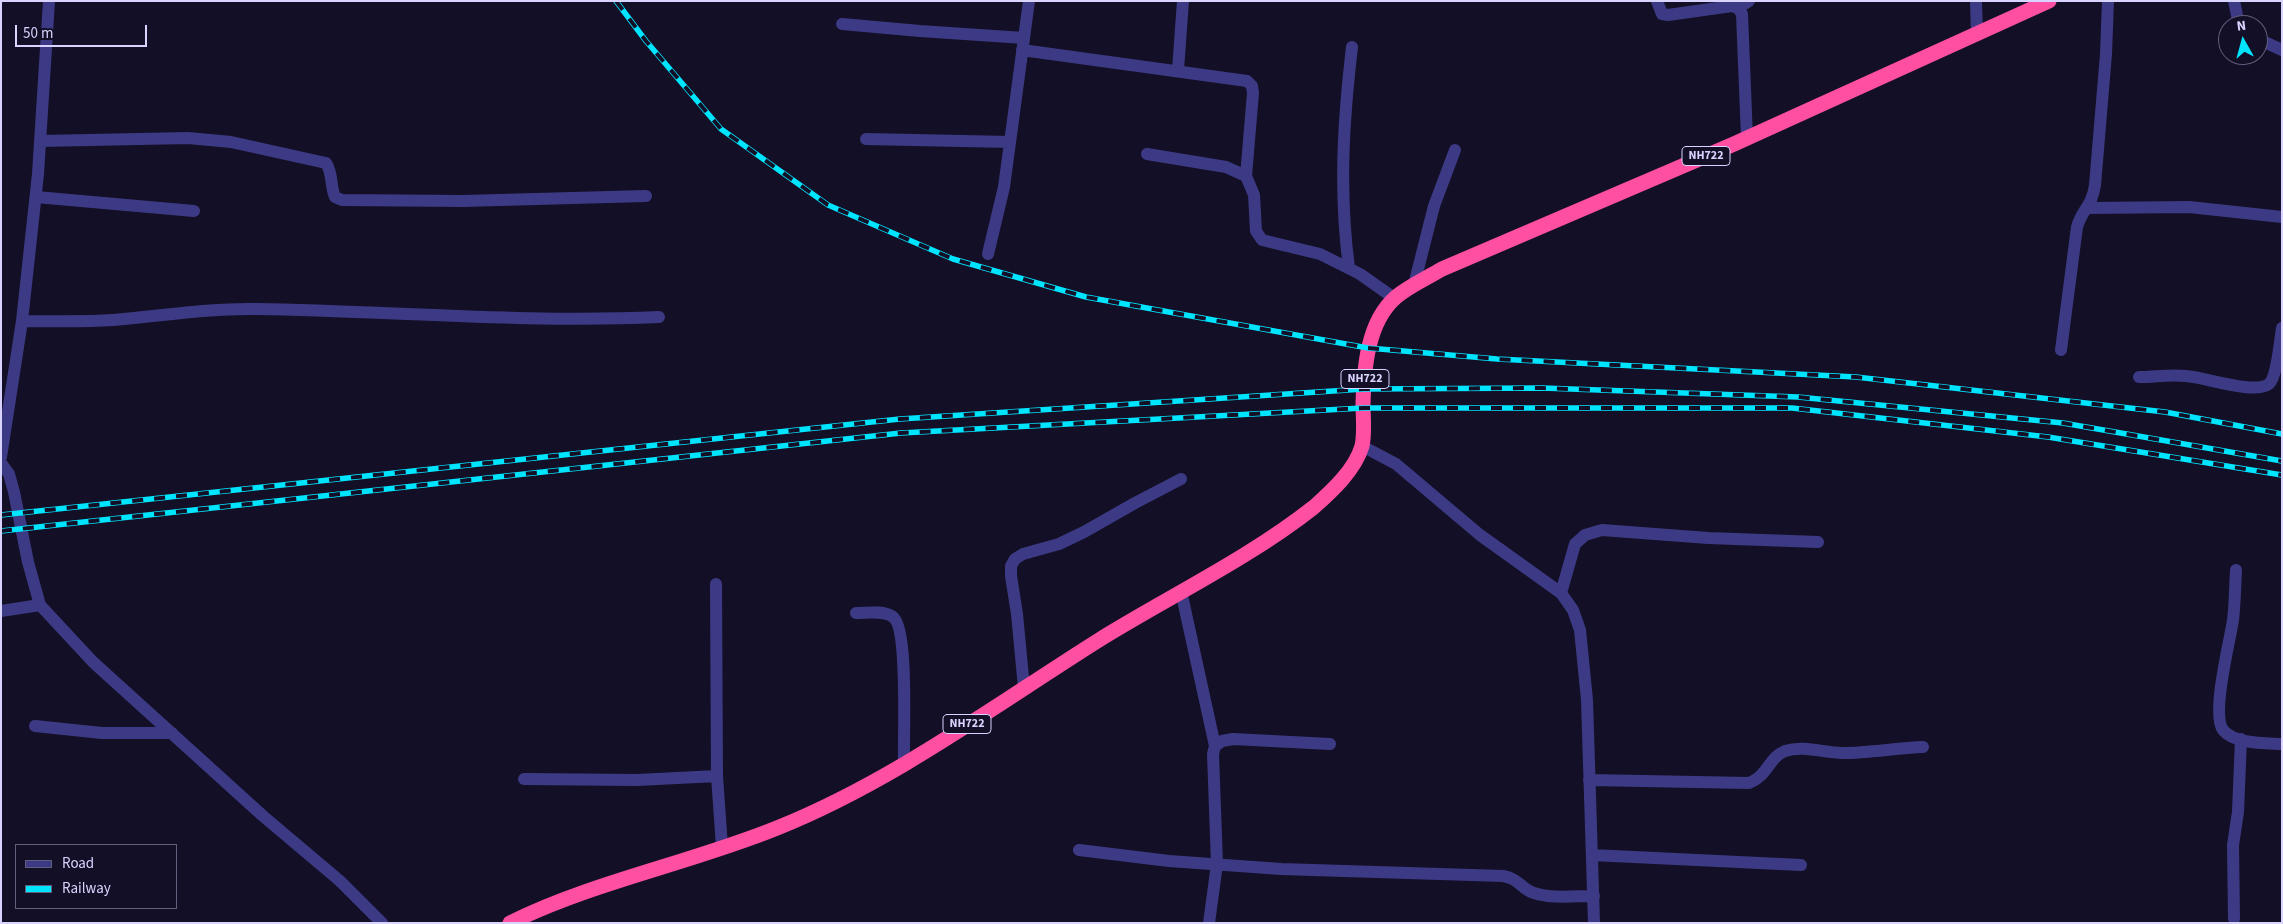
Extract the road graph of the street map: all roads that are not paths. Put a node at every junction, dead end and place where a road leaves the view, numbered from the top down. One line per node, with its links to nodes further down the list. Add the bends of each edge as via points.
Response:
1 (48, 1): 20 (street)
2 (1029, 1): 13 (street)
3 (1184, 1): 17 (street)
4 (1657, 1): 9 (street, via 1662,14 1668,15)
5 (1976, 1): 12 (street)
6 (2049, 1): 12 (highway, NH722)
7 (2108, 1): 27 (street, via 2095,185)
8 (2234, 1): 10 (street)
9 (1744, 4): 18 (street)
10 (2237, 15)
11 (842, 24): 13 (street)
12 (1977, 34): 18 (highway, NH722)
13 (1023, 44): 17 (street); 21 (street)
14 (2268, 44): 16 (street)
15 (1352, 47): 31 (street, via 1342,184)
16 (2282, 50)
17 (1178, 70): 24 (street, via 1246,81 1252,86)
18 (1747, 138): 32 (highway, NH722, via 1442,269)
19 (866, 139): 21 (street)
20 (40, 141): 25 (street, via 150,137 231,142 326,163 333,193 342,200); 26 (street)
21 (1010, 142): 30 (street, via 1004,187)
22 (1455, 150): 32 (street, via 1434,206)
23 (1147, 154): 24 (street, via 1226,167)
24 (1246, 176): 31 (street, via 1254,195 1258,236 1270,243 1320,254)
25 (646, 196)
26 (36, 197): 28 (street); 35 (street)
27 (2088, 208): 29 (street, via 2189,207); 37 (street, via 2077,227)
28 (194, 211)
29 (2282, 216)
30 (988, 254)
31 (1349, 268): 33 (street)
32 (1414, 285): 33 (highway, NH722)
33 (1394, 298): 39 (highway, NH722, via 1383,312 1368,348)
34 (659, 317): 35 (street, via 572,320 469,318 256,309 194,311 88,322)
35 (22, 321): 40 (street)
36 (2282, 328): 38 (street, via 2272,379 2260,387 2177,375)
37 (2061, 350)
38 (2139, 377)
39 (1362, 446): 46 (highway, NH722, via 1345,475 1312,508); 47 (street, via 1396,464 1480,534)
40 (1, 456)
41 (1, 463): 48 (street, via 9,474 14,492)
42 (1180, 479): 51 (street, via 1084,532 1015,559 1011,576 1018,614)
43 (1818, 542): 47 (street, via 1602,530 1585,535 1575,544)
44 (2236, 570): 54 (street, via 2233,622 2219,717 2224,731)
45 (716, 584): 60 (street)
46 (1181, 591): 51 (highway, NH722); 57 (street)
47 (1561, 593): 62 (street, via 1573,610 1580,630)
48 (40, 605): 49 (street); 53 (street, via 93,662)
49 (1, 611)
50 (856, 613): 59 (street, via 892,615 901,630 904,650)
51 (1024, 688): 59 (highway, NH722)
52 (35, 726): 53 (street, via 102,733)
53 (172, 733): 70 (street, via 340,881)
54 (2241, 739): 56 (street); 69 (street, via 2238,812 2233,845)
55 (1330, 744): 57 (street, via 1233,739 1222,740)
56 (2282, 744)
57 (1215, 746): 66 (street)
58 (1922, 747): 62 (street, via 1846,753 1814,749 1787,751 1776,756 1765,773 1749,783)
59 (904, 764): 63 (highway, NH722, via 837,802 775,829)
60 (717, 776): 61 (street, via 637,780); 63 (street)
61 (524, 779)
62 (1590, 780): 65 (street)
63 (722, 847): 71 (highway, NH722, via 600,888)
64 (1079, 850): 66 (street)
65 (1592, 855): 67 (street); 68 (street)
66 (1217, 864): 68 (street, via 1354,873 1503,876 1513,877 1530,892); 72 (street)
67 (1801, 865)
68 (1594, 896): 73 (street)
69 (2234, 919)
70 (382, 923)
71 (510, 923)
72 (1209, 923)
73 (1594, 923)

